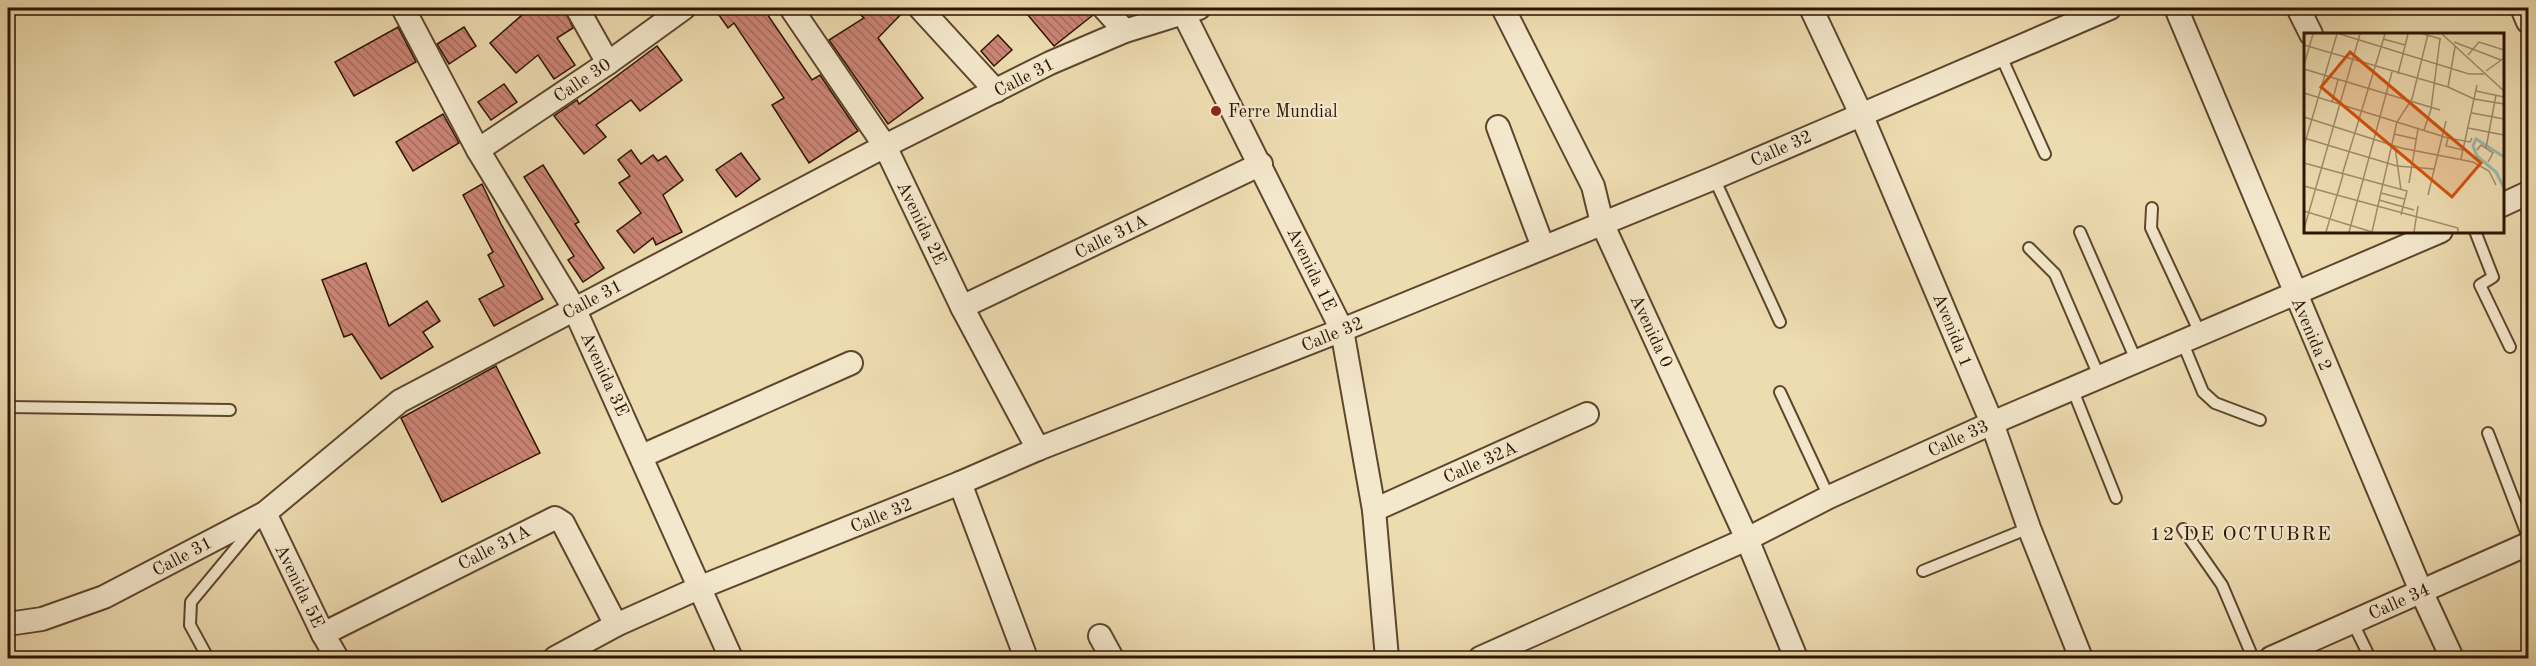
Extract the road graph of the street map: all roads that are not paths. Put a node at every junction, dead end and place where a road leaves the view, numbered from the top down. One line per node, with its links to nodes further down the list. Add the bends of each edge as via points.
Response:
1 (403, 8): 23 (street, Avenida 3E)
2 (577, 8): 18 (street)
3 (684, 8): 18 (street, Calle 30)
4 (791, 8): 22 (street, Avenida 2E)
5 (920, 8): 19 (street)
6 (1104, 8): 15 (street)
7 (1503, 8): 30 (street, Avenida 0, via 1593,186)
8 (1811, 8): 20 (street, Avenida 1)
9 (2110, 8): 17 (street, Calle 32)
10 (2176, 8): 37 (street, Avenida 2)
11 (2298, 8): 16 (street)
12 (2522, 8): 14 (street)
13 (1188, 9): 15 (street, Calle 31); 25 (street, Avenida 1E)
14 (2529, 22)
15 (1125, 31): 19 (street, Calle 31)
16 (2310, 33)
17 (2000, 54): 20 (street, Calle 32); 24 (lane)
18 (608, 63): 23 (street, Calle 30)
19 (996, 91): 22 (street, Calle 31)
20 (1861, 114): 26 (street, Calle 32); 53 (street, Avenida 1)
21 (1498, 128): 35 (street)
22 (885, 146): 38 (street, Avenida 2E); 39 (street, Calle 31)
23 (478, 150): 39 (street, Avenida 3E)
24 (2045, 154)
25 (1261, 164): 38 (street, Calle 31A); 41 (street, Avenida 1E)
26 (1714, 178): 30 (street, Calle 32); 40 (lane)
27 (2529, 193): 28 (street)
28 (2503, 205)
29 (2152, 208): 42 (lane, via 2151,228)
30 (1602, 223): 35 (street, Calle 32); 65 (street, Avenida 0)
31 (2080, 232): 44 (lane)
32 (2435, 232): 34 (street, Calle 33)
33 (2475, 232): 43 (lane, via 2493,277 2480,285)
34 (2407, 237): 37 (street, Calle 33)
35 (1543, 247): 41 (street, Calle 32)
36 (2029, 248): 46 (lane, via 2055,274)
37 (2295, 293): 42 (street, Calle 33); 69 (street, Avenida 2)
38 (962, 307): 55 (street, Avenida 2E)
39 (574, 308): 56 (street, Avenida 3E); 61 (street, Calle 31, via 400,400)
40 (1780, 322)
41 (1342, 330): 55 (street, Calle 32); 60 (street, Avenida 1E)
42 (2191, 337): 44 (street, Calle 33); 52 (lane, via 2203,392 2215,404)
43 (2510, 347)
44 (2136, 360): 46 (street, Calle 33)
45 (850, 363): 56 (street)
46 (2099, 376): 47 (street, Calle 33)
47 (2072, 388): 53 (street, Calle 33); 59 (lane)
48 (1780, 392): 58 (lane)
49 (8, 407): 50 (lane)
50 (230, 410)
51 (1587, 414): 60 (street, Calle 32A)
52 (2260, 420)
53 (1992, 423): 58 (street, Calle 33); 62 (street, Avenida 1)
54 (2488, 432): 64 (lane)
55 (1038, 448): 57 (street, Calle 32)
56 (642, 456): 68 (street, Avenida 3E)
57 (960, 483): 68 (street, Calle 32); 79 (street)
58 (1829, 496): 65 (street, Calle 33)
59 (2116, 498)
60 (1374, 510): 81 (street, Avenida 1E)
61 (265, 513): 71 (street, Calle 31, via 104,597 42,619); 73 (street, Avenida 5E); 75 (lane, via 191,602 190,625)
62 (2029, 528): 67 (lane); 84 (street, Avenida 1)
63 (2184, 529): 85 (lane, via 2222,585)
64 (2529, 537)
65 (1747, 539): 82 (street, Calle 33); 83 (street, Avenida 0)
66 (2529, 544): 69 (street, Calle 34)
67 (1923, 571)
68 (701, 587): 72 (street, Calle 32); 78 (street, Avenida 3E)
69 (2421, 591): 70 (street, Calle 34); 88 (street, Avenida 2)
70 (2352, 621): 86 (street, Calle 34); 87 (lane)
71 (8, 624)
72 (616, 625): 73 (street, Calle 31A, via 563,523 555,518); 77 (street, Calle 32)
73 (323, 634): 76 (street, Avenida 5E)
74 (1100, 636): 80 (street)
75 (208, 658)
76 (337, 658)
77 (555, 658)
78 (731, 658)
79 (1026, 658)
80 (1112, 658)
81 (1387, 658)
82 (1480, 658)
83 (1796, 658)
84 (2081, 658)
85 (2253, 658)
86 (2271, 658)
87 (2370, 658)
88 (2452, 658)

